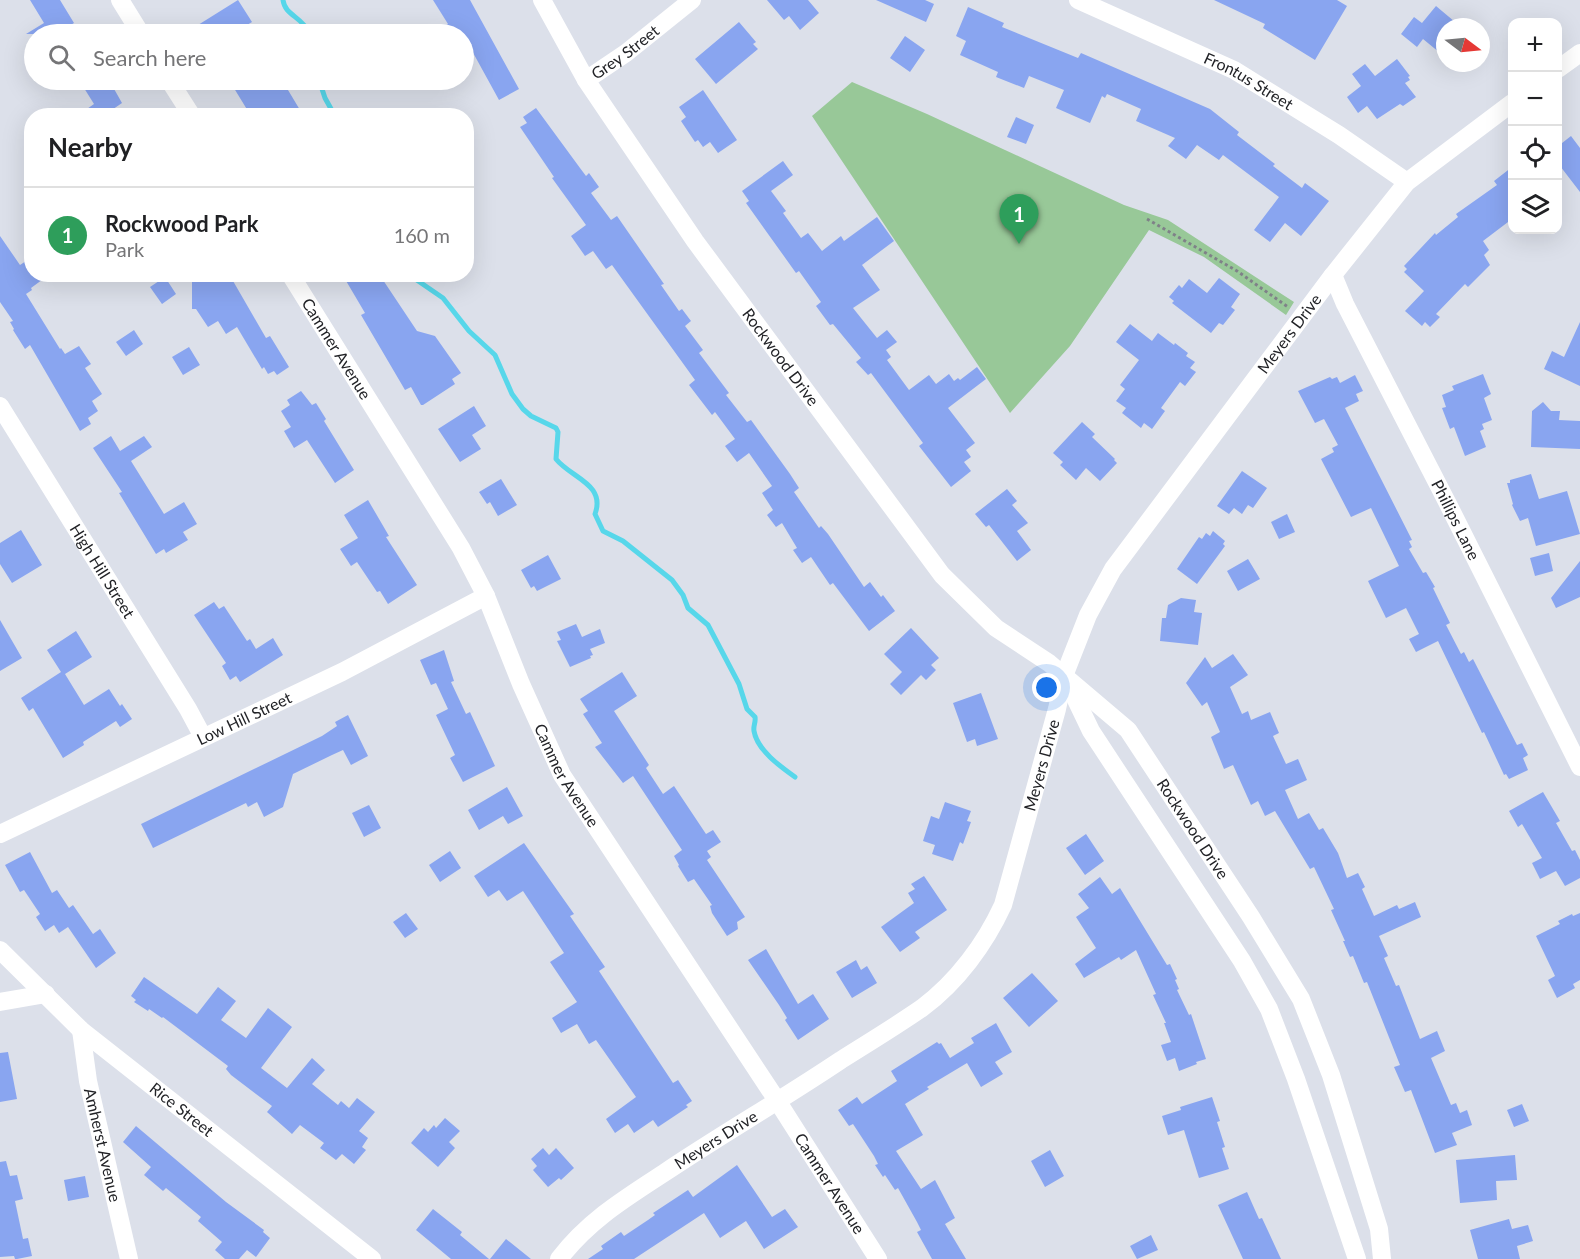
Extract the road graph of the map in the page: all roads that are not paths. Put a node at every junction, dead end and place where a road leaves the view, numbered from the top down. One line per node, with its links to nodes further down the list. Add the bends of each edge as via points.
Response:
1 (120, 0): 5 (street)
2 (542, 0): 8 (street, Rockwood Drive)
3 (692, 0): 8 (street, Grey Street)
4 (1078, 0): 12 (street, Frontus Street, via 1234,70)
5 (135, 24)
6 (1580, 53): 7 (street)
7 (1562, 66)
8 (586, 80): 17 (street, Rockwood Drive, via 695,241 942,575 996,628)
9 (175, 90): 11 (street)
10 (1508, 106): 12 (street, Meyers Drive)
11 (187, 108)
12 (1407, 182): 13 (street, Meyers Drive)
13 (1333, 275): 17 (street, Meyers Drive, via 1113,568 1088,615); 19 (street, Phillips Lane)
14 (295, 282): 16 (street, Cammer Avenue, via 461,548)
15 (0, 406): 18 (street, High Hill Street)
16 (486, 596): 18 (street, Low Hill Street, via 342,672); 27 (street, Cammer Avenue, via 562,775)
17 (1065, 676): 23 (street, Rockwood Drive, via 1128,730); 25 (street, Rockwood Drive, via 1091,732 1242,961); 27 (street, Meyers Drive, via 1013,873 991,930 953,979 923,1007)
18 (203, 736): 20 (street, Low Hill Street)
19 (1580, 767)
20 (0, 834)
21 (0, 950): 22 (street, Rice Street)
22 (46, 994): 24 (street); 26 (street, Rice Street)
23 (1301, 999): 25 (street); 33 (street, Rockwood Drive, via 1331,1075 1378,1229)
24 (0, 1002)
25 (1269, 1009): 32 (street, Rockwood Drive)
26 (81, 1030): 28 (street, Amherst Avenue, via 88,1081); 29 (street, Rice Street)
27 (778, 1102): 30 (street, Meyers Drive, via 604,1212); 31 (street, Cammer Avenue)
28 (129, 1259)
29 (372, 1259)
30 (559, 1259)
31 (878, 1259)
32 (1357, 1259)
33 (1382, 1259)

